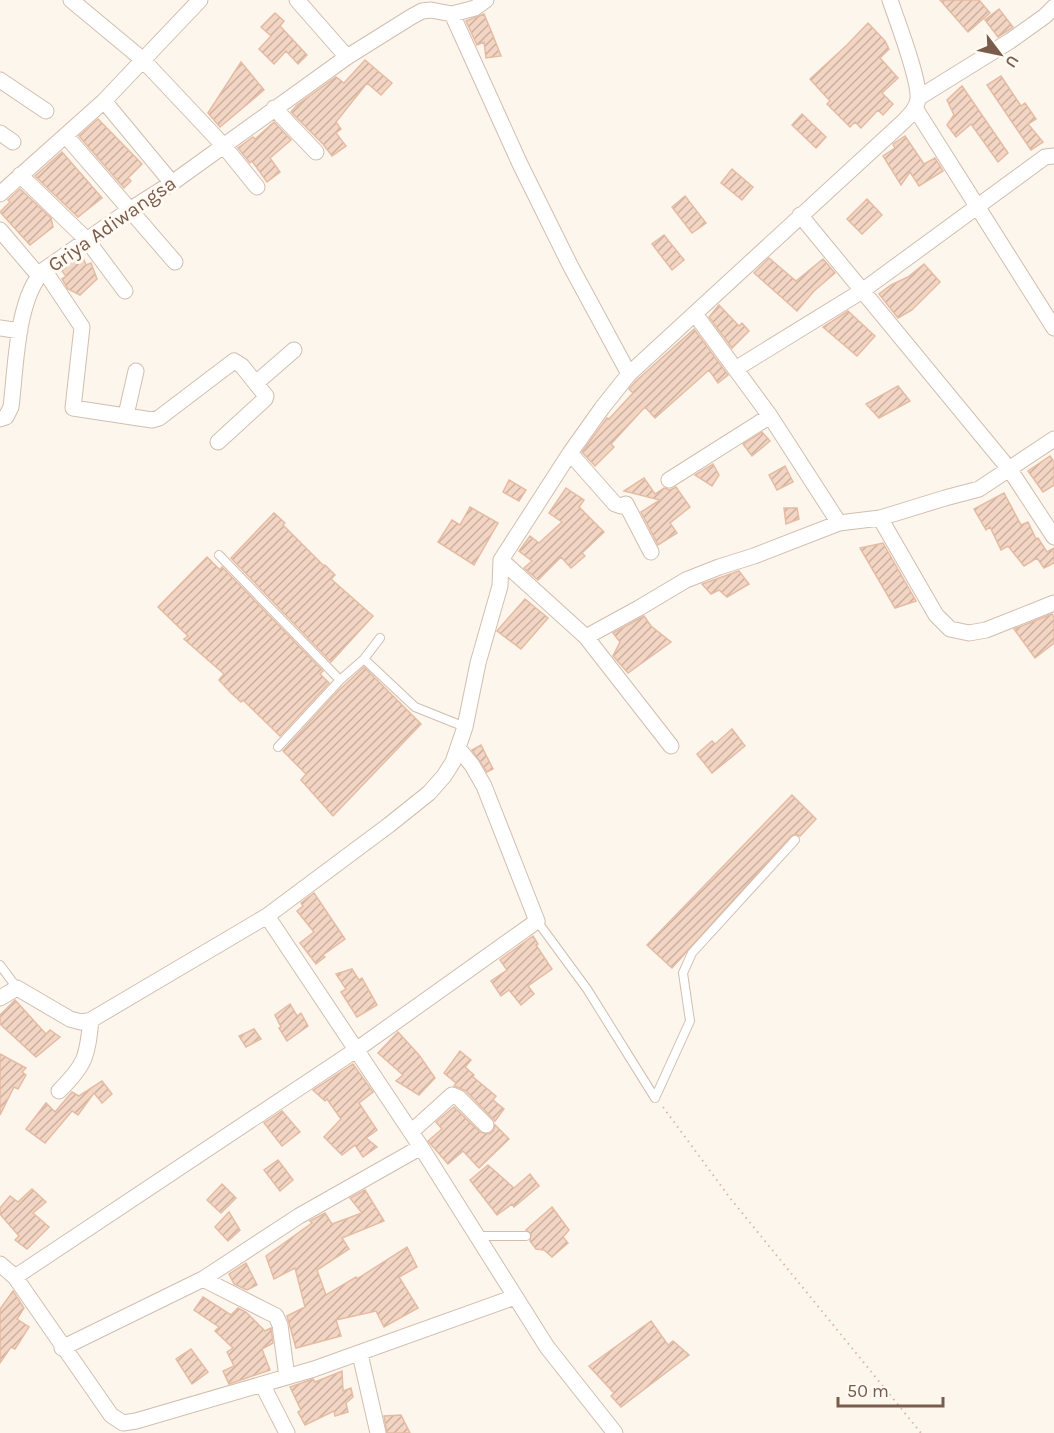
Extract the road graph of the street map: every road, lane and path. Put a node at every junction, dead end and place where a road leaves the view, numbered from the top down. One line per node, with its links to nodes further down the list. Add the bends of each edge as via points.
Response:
1 (71, 0): 10 (street)
2 (200, 0): 10 (street)
3 (297, 0): 9 (street)
4 (486, 0): 8 (street, via 475,8)
5 (890, 0): 13 (street, via 916,81)
6 (432, 5): 8 (street); 9 (street, Griya Adiwangsa)
7 (1054, 7): 13 (street)
8 (452, 14): 42 (street, via 520,164)
9 (347, 57): 14 (street, Griya Adiwangsa)
10 (142, 59): 12 (street); 19 (street)
11 (0, 80): 15 (street)
12 (104, 101): 17 (street); 23 (street)
13 (917, 103): 26 (street); 28 (street, via 903,122)
14 (274, 108): 19 (street, Griya Adiwangsa); 20 (street)
15 (46, 111)
16 (0, 133): 18 (street)
17 (66, 136): 22 (street); 27 (street)
18 (13, 142)
19 (223, 145): 23 (street, Griya Adiwangsa); 24 (street)
20 (316, 152)
21 (1054, 156): 26 (street, via 1045,157)
22 (20, 175): 25 (street); 30 (street)
23 (172, 183): 27 (street, Griya Adiwangsa)
24 (257, 187)
25 (0, 194)
26 (978, 208): 34 (street); 37 (street)
27 (130, 209): 30 (street, Griya Adiwangsa); 31 (street)
28 (800, 215): 34 (street); 35 (street)
29 (0, 230): 32 (street)
30 (87, 240): 32 (street, Griya Adiwangsa); 33 (street)
31 (175, 262)
32 (41, 273): 38 (street, Griya Adiwangsa, via 25,303); 44 (street, via 82,327 73,408)
33 (125, 291)
34 (862, 291): 40 (street); 50 (street)
35 (695, 314): 40 (street); 42 (street)
36 (0, 328): 38 (street)
37 (1054, 328)
38 (20, 331): 46 (street, Griya Adiwangsa, via 11,407 6,417)
39 (294, 350): 43 (street)
40 (737, 368): 45 (street)
41 (136, 371): 44 (street)
42 (629, 374): 49 (street)
43 (256, 383): 44 (street, via 234,360 159,418); 48 (street, via 265,399)
44 (126, 415)
45 (770, 416): 51 (street); 53 (street)
46 (0, 419)
47 (1054, 439): 50 (street)
48 (218, 441)
49 (570, 453): 55 (street, via 615,504 626,504); 57 (street)
50 (1010, 470): 52 (street, via 979,489); 54 (street)
51 (669, 480)
52 (880, 518): 53 (street); 58 (street, via 936,615 950,629 969,633 986,630)
53 (839, 523): 59 (street, via 686,580)
54 (1054, 537)
55 (651, 552)
56 (219, 555): 62 (lane)
57 (501, 560): 59 (street); 63 (street, via 500,586)
58 (1054, 603)
59 (586, 637): 64 (street)
60 (380, 638): 61 (lane)
61 (364, 659): 62 (lane); 63 (lane, via 415,708)
62 (340, 680): 65 (lane)
63 (465, 727): 66 (street)
64 (671, 746)
65 (278, 747)
66 (458, 748): 68 (street, via 444,776 429,793); 69 (street, via 483,786)
67 (795, 840): 76 (lane, via 692,953 683,973 690,1021)
68 (267, 916): 73 (street); 74 (street)
69 (537, 921): 74 (street); 76 (lane, via 587,989)
70 (0, 964): 71 (lane)
71 (17, 988): 72 (street); 73 (street, via 70,1019)
72 (0, 998)
73 (91, 1020): 75 (street, via 82,1066)
74 (356, 1050): 78 (street); 83 (street)
75 (59, 1091)
76 (656, 1098): 94 (path, via 730,1198)
77 (486, 1125): 78 (street, via 452,1095)
78 (411, 1132): 79 (street)
79 (421, 1147): 80 (street); 84 (street, via 299,1216)
80 (477, 1236): 81 (lane); 85 (street)
81 (526, 1236)
82 (0, 1264): 83 (street)
83 (15, 1277): 86 (street)
84 (203, 1279): 86 (street); 88 (street, via 276,1316)
85 (515, 1296): 87 (street); 93 (street, via 548,1347)
86 (62, 1348): 90 (street)
87 (360, 1354): 88 (street); 92 (street)
88 (287, 1377): 89 (street)
89 (262, 1384): 90 (street); 91 (street)
90 (120, 1428)
91 (287, 1433)
92 (378, 1433)
93 (615, 1433)
94 (921, 1433)

